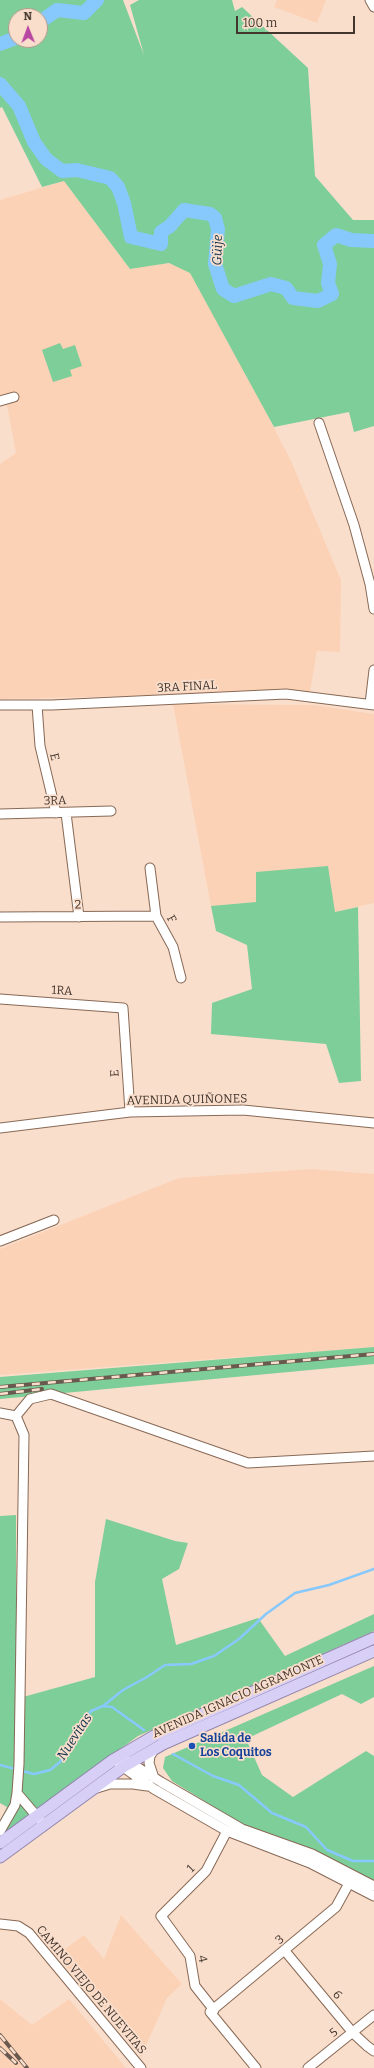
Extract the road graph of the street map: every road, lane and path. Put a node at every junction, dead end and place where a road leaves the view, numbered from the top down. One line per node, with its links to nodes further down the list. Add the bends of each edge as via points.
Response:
1 (370, 0): 2 (street)
2 (374, 7)
3 (14, 397): 4 (street)
4 (0, 401)
5 (319, 423): 6 (street, via 354,525)
6 (374, 609)
7 (374, 670): 8 (street)
8 (372, 704): 10 (street, 3RA FINAL, via 286,694)
9 (0, 705): 10 (street, 3RA FINAL)
10 (37, 705): 12 (street, E, via 40,746)
11 (111, 811): 13 (street, 3RA)
12 (56, 813): 13 (street, 3RA); 14 (street, 3RA)
13 (66, 813): 17 (street)
14 (0, 814)
15 (150, 868): 16 (street, F)
16 (156, 916): 17 (street, 2); 19 (street, F, via 173,947)
17 (79, 917): 18 (street, 2)
18 (0, 918)
19 (181, 978)
20 (0, 999): 21 (street, 1RA)
21 (123, 1008): 22 (street, E)
22 (130, 1112): 23 (street, AVENIDA QUIÑONES, via 243,1110); 24 (street, AVENIDA QUIÑONES)
23 (374, 1123)
24 (0, 1128)
25 (54, 1220): 26 (street)
26 (0, 1241)
27 (0, 1413): 28 (street)
28 (16, 1416): 29 (street, via 30,1400 50,1394 248,1463); 38 (street, via 24,1435)
29 (374, 1456)
30 (374, 1638): 33 (main road, AVENIDA IGNACIO AGRAMONTE, via 189,1719)
31 (374, 1651): 32 (main road, AVENIDA IGNACIO AGRAMONTE)
32 (155, 1748): 34 (main road, AVENIDA IGNACIO AGRAMONTE); 35 (street, via 149,1763)
33 (117, 1758): 34 (street); 39 (main road, AVENIDA IGNACIO AGRAMONTE)
34 (127, 1765): 35 (street); 36 (street); 37 (main road, AVENIDA IGNACIO AGRAMONTE)
35 (154, 1778): 45 (street, via 242,1829 312,1854)
36 (154, 1788): 37 (street, via 133,1784 110,1784); 42 (street)
37 (89, 1791): 40 (main road, AVENIDA IGNACIO AGRAMONTE)
38 (17, 1793): 39 (street); 41 (street, via 15,1805)
39 (36, 1816): 40 (street); 43 (main road, AVENIDA IGNACIO AGRAMONTE)
40 (43, 1825): 44 (main road, AVENIDA IGNACIO AGRAMONTE)
41 (0, 1831)
42 (227, 1831): 45 (street); 48 (street, 1, via 206,1871)
43 (0, 1843)
44 (0, 1857)
45 (352, 1879): 46 (street); 47 (street); 50 (street, 3, via 336,1907)
46 (374, 1886)
47 (374, 1896)
48 (160, 1916): 51 (street, 4, via 190,1956 195,1986)
49 (0, 1924): 55 (street, CAMINO VIEJO DE NUEVITAS, via 18,1926 29,1933)
50 (285, 1951): 51 (street, 3); 53 (street, 6)
51 (212, 2011): 56 (street, 4)
52 (374, 2015): 53 (street, 5)
53 (353, 2033): 54 (street, 6); 57 (street, 5)
54 (374, 2051)
55 (141, 2068)
56 (256, 2068)
57 (308, 2068)

